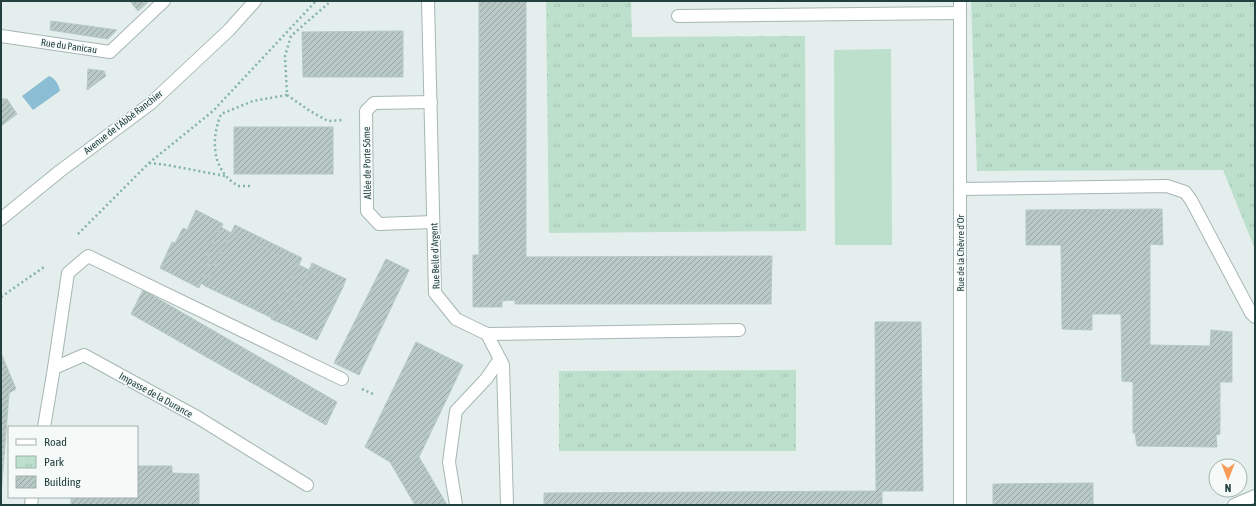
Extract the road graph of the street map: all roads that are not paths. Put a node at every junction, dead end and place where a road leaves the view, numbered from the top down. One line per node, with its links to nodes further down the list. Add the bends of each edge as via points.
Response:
1 (164, 1): 6 (street, Rue du Panicau, via 110,52)
2 (255, 1): 9 (street, Avenue de l'Abbé Ranchier, via 229,30 150,104)
3 (428, 1): 7 (street, Rue Belle d'Argent)
4 (960, 7): 5 (street); 8 (street, Rue de la Chèvre d'Or)
5 (678, 16)
6 (1, 36)
7 (430, 102): 10 (street, Rue Belle d'Argent); 10 (street, Allée de Porte Sôme, via 374,103 366,111 367,211 379,224)
8 (960, 189): 11 (street, via 1167,186 1186,192 1251,313); 22 (street, Rue de la Chèvre d'Or)
9 (1, 219)
10 (433, 222): 13 (street, Rue Belle d'Argent, via 435,293 456,319)
11 (1255, 316)
12 (739, 330): 13 (street)
13 (487, 334): 14 (street)
14 (500, 359): 20 (street, via 456,411 449,462); 21 (street, via 503,365)
15 (54, 368): 16 (street, via 68,273 88,256); 17 (street); 18 (street, Impasse de la Durance, via 84,355 197,417)
16 (342, 379)
17 (44, 426)
18 (307, 485)
19 (1255, 496): 23 (street)
20 (456, 505)
21 (507, 505)
22 (960, 505)
23 (1234, 505)

